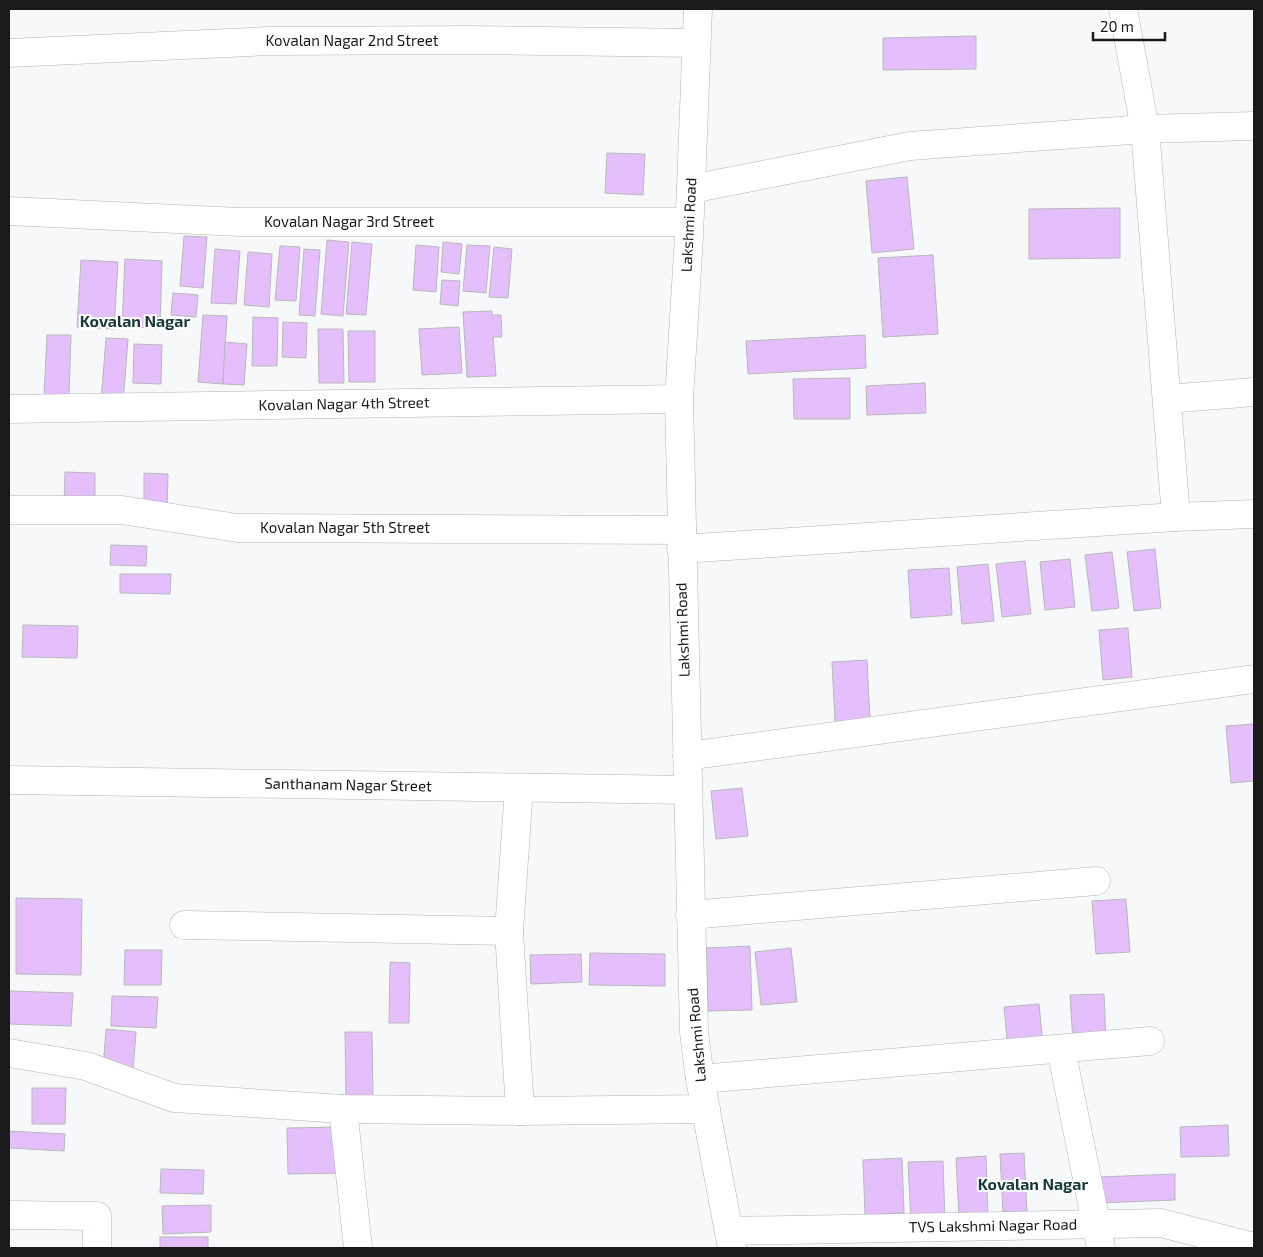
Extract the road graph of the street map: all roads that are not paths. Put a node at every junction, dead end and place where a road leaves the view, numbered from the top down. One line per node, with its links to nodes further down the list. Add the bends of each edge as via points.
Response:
1 (698, 9): 3 (street, Lakshmi Road)
2 (1123, 9): 6 (street)
3 (695, 43): 4 (street, Kovalan Nagar 2nd Street, via 270,41); 7 (street, Lakshmi Road)
4 (9, 54)
5 (1254, 126): 6 (street)
6 (1145, 130): 7 (street, via 910,146); 12 (street)
7 (691, 189): 9 (street, Lakshmi Road)
8 (9, 211): 9 (street, Kovalan Nagar 3rd Street, via 239,222)
9 (689, 222): 11 (street, Lakshmi Road)
10 (1254, 392): 12 (street)
11 (678, 399): 13 (street, Kovalan Nagar 4th Street); 17 (street, Lakshmi Road)
12 (1167, 399): 16 (street)
13 (9, 409)
14 (9, 510): 17 (street, Kovalan Nagar 5th Street, via 122,510 237,528)
15 (1254, 514): 16 (street, Kovalan Nagar 5th Street)
16 (1176, 517): 17 (street, Kovalan Nagar 5th Street)
17 (682, 539): 19 (street, Lakshmi Road)
18 (1254, 679): 19 (street)
19 (687, 756): 22 (street, Lakshmi Road)
20 (9, 780): 21 (street, Santhanam Nagar Street)
21 (519, 788): 22 (street, Santhanam Nagar Street); 26 (street)
22 (687, 790): 24 (street, Lakshmi Road)
23 (1096, 881): 24 (street)
24 (690, 916): 30 (street, Lakshmi Road, via 694,1032)
25 (184, 925): 26 (street)
26 (509, 931): 33 (street)
27 (1150, 1041): 28 (street)
28 (1061, 1049): 30 (street); 35 (street)
29 (9, 1053): 32 (street, via 86,1066 174,1098)
30 (700, 1079): 31 (street, Lakshmi Road)
31 (706, 1108): 33 (street); 36 (street, Lakshmi Road)
32 (344, 1109): 33 (street); 39 (street)
33 (520, 1111)
34 (9, 1215): 38 (street, via 97,1216)
35 (1098, 1236): 36 (street, TVS Lakshmi Nagar Road); 37 (street, TVS Lakshmi Nagar Road, via 1161,1223)
36 (730, 1240)
37 (1254, 1247)
38 (97, 1248)
39 (358, 1248)

